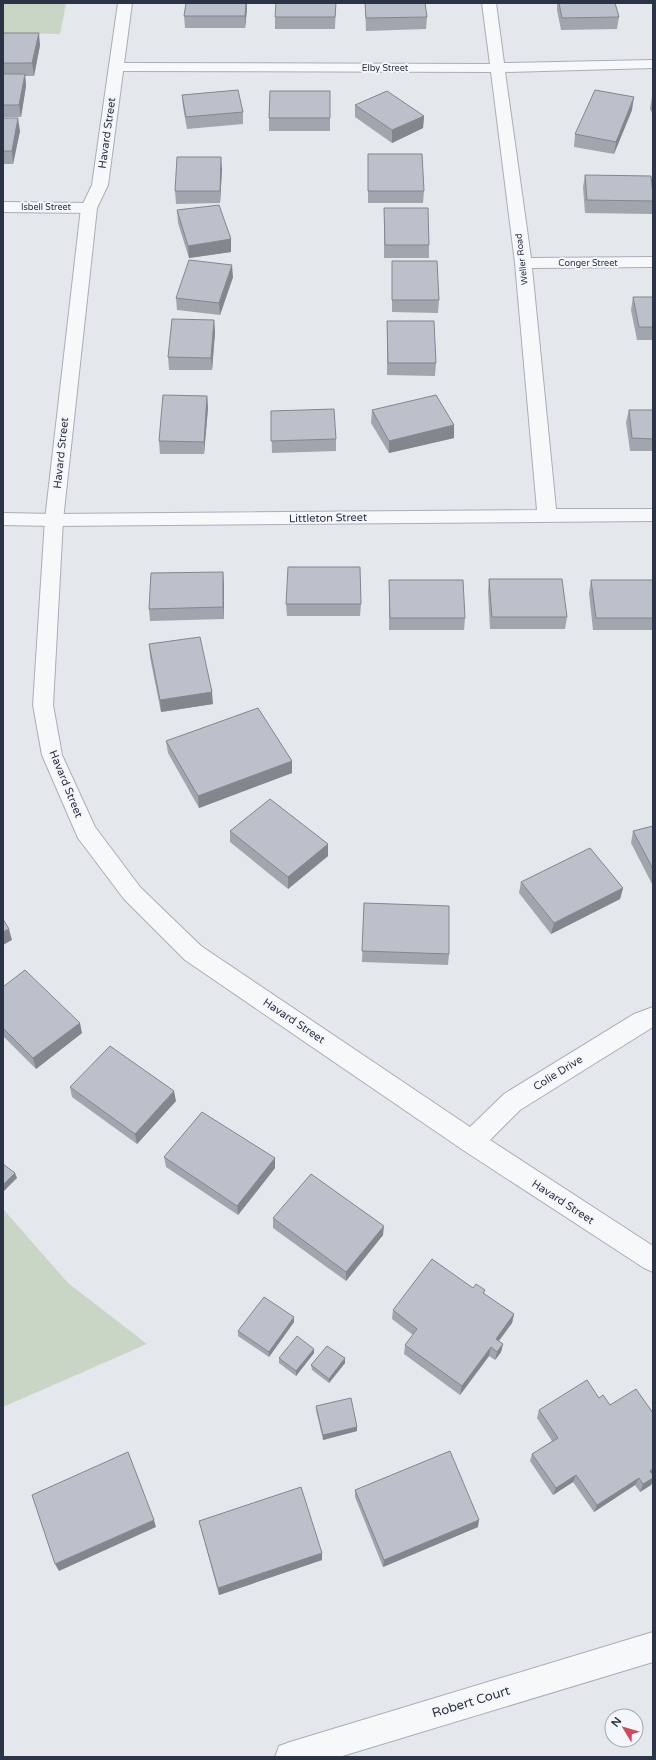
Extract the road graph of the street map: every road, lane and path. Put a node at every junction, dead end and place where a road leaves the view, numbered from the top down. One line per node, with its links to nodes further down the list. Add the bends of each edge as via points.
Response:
1 (125, 3): 4 (street, Havard Street)
2 (489, 3): 5 (street, Weller Road)
3 (653, 64): 5 (street, Elby Street)
4 (116, 67): 5 (street, Elby Street); 7 (street, Havard Street, via 100,185)
5 (496, 68): 9 (street, Weller Road)
6 (3, 207): 7 (street, Isbell Street)
7 (89, 208): 13 (street, Havard Street)
8 (653, 262): 9 (street, Conger Street)
9 (523, 263): 11 (street, Weller Road)
10 (653, 515): 11 (street, Littleton Street)
11 (547, 516): 13 (street, Littleton Street)
12 (3, 519): 13 (street, Littleton Street)
13 (54, 520): 15 (street, Havard Street, via 43,705 52,755 86,832 132,893 193,953)
14 (653, 1016): 15 (street, Colie Drive, via 512,1102)
15 (472, 1142): 16 (street, Havard Street)
16 (653, 1260)
17 (653, 1647): 18 (street, Robert Court)
18 (290, 1757)

